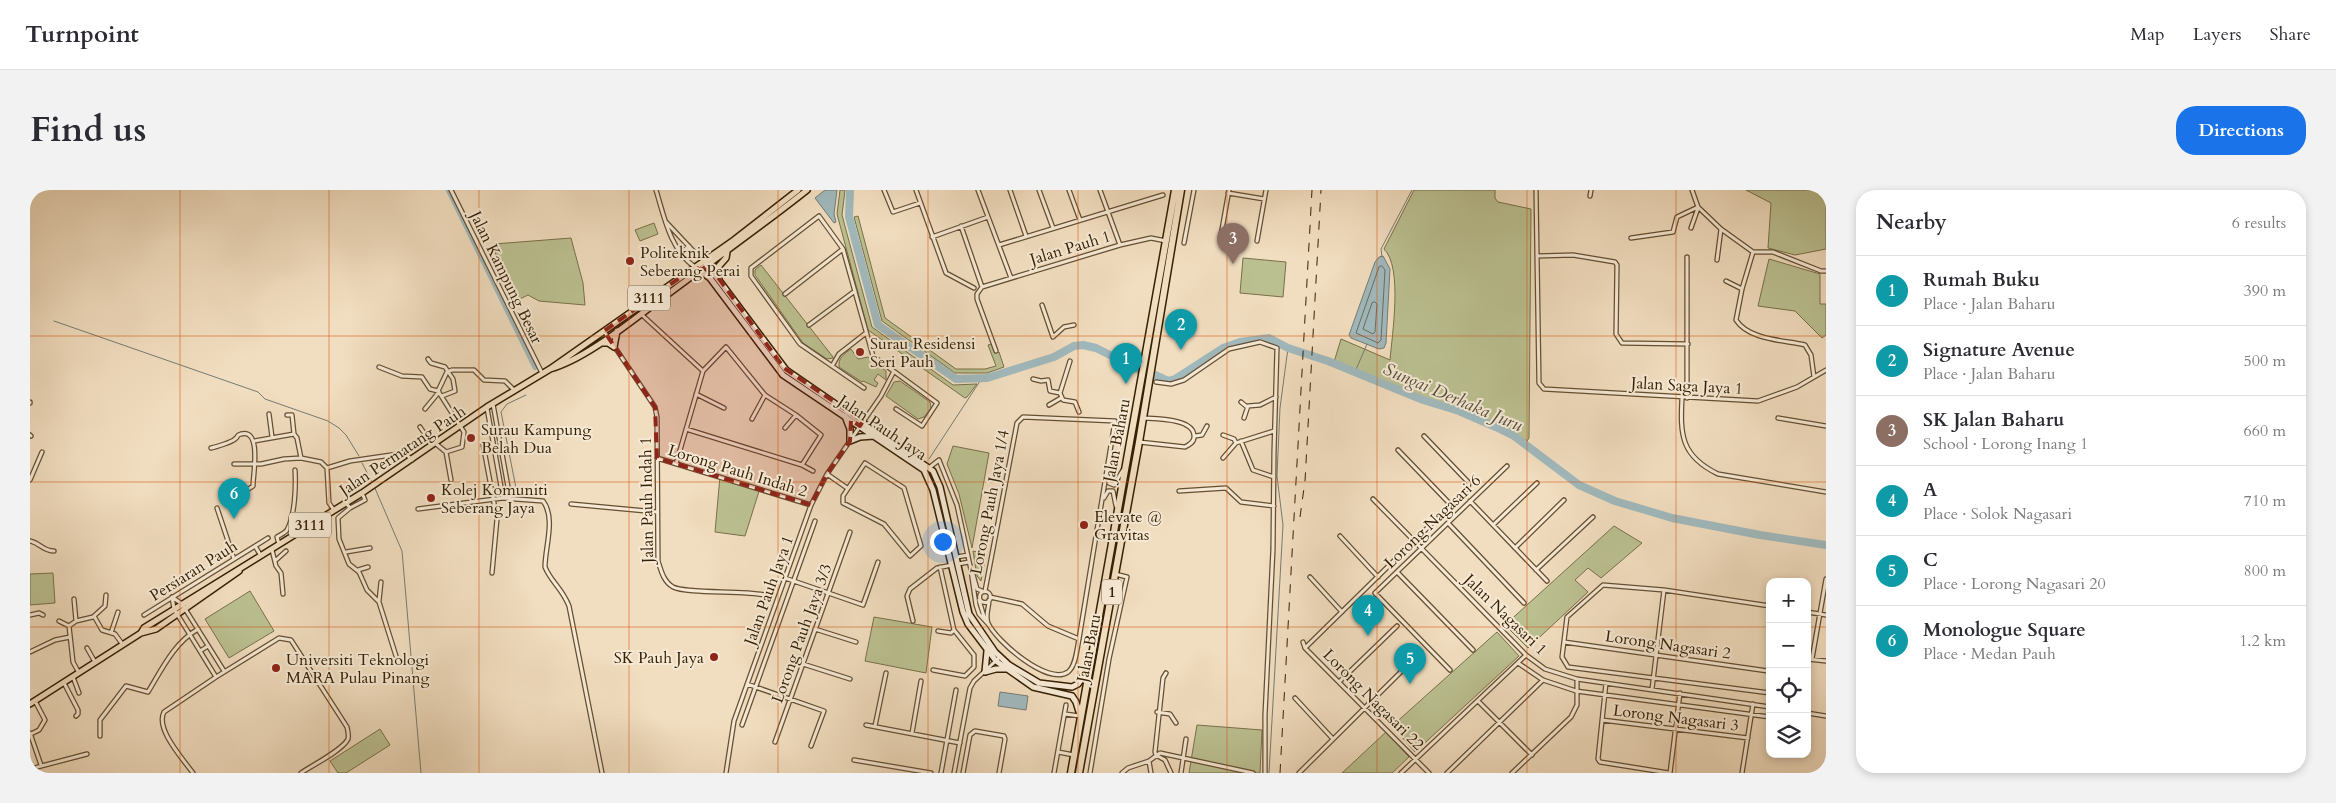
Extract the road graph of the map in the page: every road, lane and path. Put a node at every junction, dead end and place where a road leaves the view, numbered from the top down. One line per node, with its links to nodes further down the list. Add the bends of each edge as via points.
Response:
1 (451, 190): 84 (street, Jalan Kampung Besar)
2 (656, 190): 28 (street)
3 (798, 190): 50 (main road, Jalan Permatang Pauh / 3111)
4 (807, 190): 44 (main road, Jalan Permatang Pauh / 3111)
5 (884, 190): 23 (street, via 893,212)
6 (917, 190): 23 (street)
7 (978, 190): 26 (street)
8 (1010, 190): 34 (street)
9 (1039, 190): 30 (street)
10 (1069, 190): 27 (street)
11 (1100, 190): 25 (street)
12 (1175, 190): 37 (highway, Jalan Baharu / 1)
13 (1182, 190): 73 (highway, Jalan Baharu / 1)
14 (1194, 190): 39 (street)
15 (1266, 190): 22 (street)
16 (1536, 190): 47 (street)
17 (1591, 190): 21 (street)
18 (1692, 190): 24 (street)
19 (1228, 192): 22 (street); 33 (street)
20 (1163, 195): 25 (street)
21 (1590, 196)
22 (1264, 199): 38 (street)
23 (920, 204): 35 (street)
24 (1698, 207): 31 (street); 32 (street); 36 (street, via 1678,217 1673,232)
25 (1108, 212): 27 (street); 41 (street)
26 (988, 216): 29 (street); 40 (street)
27 (1080, 220): 30 (street)
28 (666, 221): 42 (street); 46 (street, via 671,238)
29 (961, 226): 35 (street); 57 (street)
30 (1054, 228): 34 (street)
31 (1691, 228)
32 (1720, 229): 45 (street); 49 (street)
33 (1221, 235)
34 (1026, 236): 40 (street)
35 (932, 237): 58 (street, via 946,273)
36 (1631, 238)
37 (1166, 241): 41 (street, Jalan Pauh 1, via 1151,238); 73 (highway, Jalan Baharu / 1)
38 (1257, 241)
39 (1184, 243)
40 (999, 245): 54 (street)
41 (1120, 245): 54 (street, Jalan Pauh 1)
42 (689, 246): 46 (street); 50 (street)
43 (843, 249): 60 (street); 61 (street); 77 (street, via 820,216 750,272 800,344)
44 (727, 252): 50 (main road, Jalan Permatang Pauh / 3111); 55 (main road, via 718,267)
45 (1752, 252): 53 (street, via 1773,252 1821,272); 59 (street)
46 (681, 253): 51 (street)
47 (1537, 256): 71 (street, via 1573,255 1615,262 1618,340 1622,343); 97 (street, Jalan Saga Jaya 1, via 1541,387)
48 (1687, 257): 71 (street)
49 (1717, 260)
50 (707, 263): 51 (main road, Jalan Permatang Pauh / 3111); 52 (main road, Jalan Permatang Pauh / 3111); 55 (street, Jalan Pauh Jaya)
51 (695, 267): 52 (street, Jalan Pauh Jaya); 67 (main road, Jalan Permatang Pauh / 3111)
52 (701, 270): 63 (main road, Jalan Permatang Pauh / 3111); 112 (street, Jalan Pauh Jaya, via 725,297 780,373)
53 (1826, 271)
54 (1011, 278): 57 (street, Jalan Pauh 1)
55 (719, 279): 117 (street, Jalan Pauh Jaya, via 784,368)
56 (1726, 281): 59 (street)
57 (982, 287): 74 (street, via 977,299)
58 (974, 288)
59 (1742, 289): 85 (street, via 1736,320 1741,327 1753,334 1805,345 1811,355)
60 (854, 290): 64 (street); 68 (street)
61 (785, 294)
62 (1042, 305): 65 (street, via 1053,337 1064,327)
63 (641, 314): 66 (main road, Jalan Permatang Pauh / 3111); 82 (street)
64 (810, 325)
65 (1074, 325)
66 (618, 330): 69 (main road, Jalan Permatang Pauh / 3111); 72 (main road)
67 (604, 331): 69 (street, Jalan Pauh Indah 1); 79 (main road, Jalan Permatang Pauh / 3111)
68 (866, 333): 77 (street, via 839,354); 83 (street, via 873,356)
69 (608, 338): 70 (main road, Jalan Permatang Pauh / 3111); 72 (street, Jalan Pauh Indah 1)
70 (598, 344): 72 (main road, via 608,343); 79 (main road, Jalan Permatang Pauh / 3111)
71 (1688, 344): 98 (street)
72 (614, 347): 142 (street, Jalan Pauh Indah 1, via 655,407)
73 (1151, 350): 107 (highway, Jalan Baharu / 1)
74 (996, 351)
75 (428, 359): 81 (street)
76 (1070, 361): 91 (street)
77 (832, 366): 88 (street)
78 (379, 367): 90 (street, via 402,376 422,378 430,389)
79 (550, 369): 84 (main road, Jalan Permatang Pauh / 3111)
80 (1826, 370): 85 (street, Jalan Saga Jaya 1)
81 (449, 371): 89 (street, via 474,370 484,380 505,381); 90 (street); 94 (street, via 455,390)
82 (703, 371): 92 (street); 93 (street, via 726,347)
83 (893, 373): 106 (street, via 937,403 922,426); 117 (street, Jalan Pauh Jaya 1)
84 (542, 374): 89 (main road, Jalan Permatang Pauh / 3111)
85 (1814, 377): 98 (street, Jalan Saga Jaya 1, via 1758,401)
86 (1033, 379): 91 (street, via 1048,380 1050,391)
87 (1156, 382): 95 (street, via 1174,384 1229,350 1265,342 1277,348)
88 (864, 388)
89 (514, 390): 100 (main road, Jalan Permatang Pauh / 3111)
90 (438, 392): 94 (street); 105 (street)
91 (1060, 392): 96 (street)
92 (696, 394): 104 (street); 123 (street)
93 (765, 395): 111 (street); 116 (street)
94 (441, 396): 119 (street)
95 (1276, 397): 103 (street); 124 (street)
96 (1061, 398): 101 (street); 108 (street, via 1077,403)
97 (1682, 398): 98 (street, Jalan Saga Jaya 1); 164 (street, via 1680,424 1684,444 1712,471)
98 (1687, 398)
99 (1241, 402): 103 (street)
100 (493, 403): 102 (main road, Jalan Permatang Pauh / 3111); 166 (street)
101 (1049, 404)
102 (486, 407): 119 (main road, Jalan Permatang Pauh / 3111); 165 (street)
103 (1247, 407): 114 (street)
104 (724, 408)
105 (425, 409)
106 (896, 409)
107 (1140, 409): 113 (highway, Jalan Baru / 1); 151 (highway, Jalan Baharu / 1)
108 (1080, 412)
109 (269, 414): 130 (street)
110 (287, 415): 125 (street, via 293,417)
111 (796, 415): 122 (street); 148 (street, via 821,435)
112 (845, 416): 117 (street, Jalan Pauh Jaya); 132 (street)
113 (1142, 418): 128 (street, via 1181,422 1193,431); 133 (highway, Jalan Baru / 1)
114 (1244, 418)
115 (1778, 418): 121 (street)
116 (752, 419)
117 (862, 424): 127 (street, Jalan Pauh Jaya); 132 (street, Jalan Pauh Jaya 1); 150 (street, Jalan Pauh Jaya)
118 (420, 426): 135 (street)
119 (460, 426): 135 (main road, Jalan Permatang Pauh / 3111); 140 (street, via 464,432 462,447)
120 (1207, 426): 128 (street, via 1202,435)
121 (1826, 426)
122 (785, 428)
123 (686, 429): 147 (street); 148 (street)
124 (1274, 430): 134 (street); 157 (street)
125 (294, 434): 130 (street); 141 (street)
126 (1223, 435): 134 (street)
127 (874, 436): 132 (street); 209 (street, Jalan Pauh Jaya, via 927,474)
128 (1194, 436): 133 (street, via 1194,440 1184,447)
129 (1424, 436): 174 (street, via 1469,483)
130 (272, 438): 131 (street)
131 (254, 441): 137 (street, via 247,434 241,434 222,446); 146 (street)
132 (850, 441): 156 (street, Jalan Pauh Jaya 1)
133 (1139, 442): 218 (highway, Jalan Baru / 1)
134 (1238, 442): 143 (street); 157 (street, via 1253,470)
135 (434, 444): 140 (street); 144 (main road, Jalan Permatang Pauh / 3111)
136 (483, 444): 167 (street)
137 (211, 448)
138 (1398, 450): 174 (street)
139 (42, 452): 158 (street)
140 (446, 452): 159 (street)
141 (301, 458): 146 (street); 152 (street, via 321,462)
142 (657, 458): 147 (street, Lorong Pauh Indah 2); 181 (street, Jalan Pauh Indah 1)
143 (1223, 458)
144 (412, 460): 152 (street, via 406,453 350,461); 175 (main road, Jalan Permatang Pauh / 3111)
145 (234, 464): 146 (street)
146 (254, 464): 162 (street, via 253,486)
147 (676, 464): 173 (street, Lorong Pauh Indah 2)
148 (802, 465): 154 (street)
149 (1507, 466): 171 (street, Lorong Nagasari 6)
150 (930, 467): 202 (street, via 939,460 943,465 954,493); 204 (street, Jalan Pauh Jaya, via 940,487)
151 (1124, 467): 155 (street, via 1114,484 1109,483); 179 (highway, Jalan Baharu / 1)
152 (328, 468): 180 (street, via 326,484 329,503)
153 (295, 470): 186 (street, via 296,492)
154 (813, 471)
155 (1107, 472): 170 (street); 227 (street, Lorong Pauh Jaya 1/4, via 1115,421 1023,417 1019,420)
156 (826, 474): 161 (street); 173 (street, Jalan Pauh Jaya 1)
157 (1274, 477): 176 (street)
158 (30, 480)
159 (451, 480)
160 (1536, 483): 185 (street)
161 (847, 488): 161 (street, via 843,503 884,524 910,556 921,546 904,488 865,463)
162 (248, 490)
163 (1179, 490): 176 (street, via 1226,488 1241,502)
164 (1826, 492)
165 (504, 498): 166 (street); 167 (street)
166 (510, 498): 370 (street, via 543,501 547,506 545,567 569,606)
167 (494, 499): 178 (street); 217 (street, via 498,527)
168 (1374, 499): 192 (street, Jalan Nagasari 1)
169 (1564, 500): 197 (street)
170 (1102, 502): 179 (street, via 1108,491 1113,491); 268 (street)
171 (1470, 502): 184 (street, Lorong Nagasari 6); 185 (street)
172 (571, 504): 181 (street)
173 (812, 505): 221 (street, Jalan Pauh Jaya 1)
174 (1451, 505): 192 (street)
175 (348, 506): 180 (main road, Jalan Permatang Pauh / 3111); 201 (street, via 338,520 339,539)
176 (1274, 506): 386 (street)
177 (217, 508): 205 (street)
178 (418, 509)
179 (1117, 509): 290 (highway, Jalan Baharu / 1)
180 (334, 510): 188 (main road, Jalan Permatang Pauh / 3111)
181 (658, 512): 231 (street, Jalan Pauh Indah 1, via 658,561 665,580 673,587)
182 (1593, 517): 215 (street)
183 (815, 521): 223 (street)
184 (1448, 523): 196 (street, Lorong Nagasari 6); 237 (street)
185 (1493, 525): 197 (street)
186 (286, 530): 188 (street); 193 (street, via 277,537)
187 (850, 532): 228 (street, Lorong Pauh Jaya 3/3)
188 (291, 536): 193 (main road, Jalan Permatang Pauh / 3111)
189 (1340, 536): 220 (street)
190 (268, 538): 194 (street, Persiaran Pauh)
191 (30, 541): 199 (street, via 37,542 45,550)
192 (1415, 541): 196 (street, Jalan Nagasari 1); 220 (street)
193 (279, 544): 198 (main road, Jalan Permatang Pauh / 3111)
194 (255, 546): 203 (street, Persiaran Pauh); 205 (street, Persiaran Pauh)
195 (370, 548): 201 (street)
196 (1422, 548): 216 (street, Lorong Nagasari 6); 281 (street, Jalan Nagasari 1)
197 (1515, 548): 215 (street)
198 (272, 549): 203 (main road, Jalan Permatang Pauh / 3111); 206 (street)
199 (54, 551)
200 (286, 551): 206 (street)
201 (346, 552): 213 (street, via 349,564)
202 (968, 555): 204 (street); 208 (street)
203 (262, 556): 210 (main road, Jalan Permatang Pauh / 3111)
204 (957, 558): 209 (street, Jalan Pauh Jaya)
205 (234, 559): 232 (street, Persiaran Pauh)
206 (275, 560): 229 (street, via 281,573)
207 (878, 562): 228 (street, via 863,605)
208 (969, 562): 209 (street); 214 (street)
209 (955, 564): 212 (street); 276 (street, Jalan Pauh Jaya, via 964,616); 284 (street, Jalan Pauh Jaya, via 971,618)
210 (243, 567): 238 (main road, Jalan Permatang Pauh / 3111); 243 (main road, Jalan Permatang Pauh / 3111)
211 (368, 567): 213 (street)
212 (940, 567): 256 (street, via 908,592); 262 (street)
213 (358, 570): 236 (street, via 367,590)
214 (971, 570): 227 (street, via 977,588); 233 (street)
215 (1536, 570): 224 (street)
216 (1397, 572): 277 (street); 293 (street, Lorong Nagasari 6, via 1375,593)
217 (492, 573)
218 (1115, 574): 240 (highway, Jalan Baru / 1); 241 (street, via 1127,576)
219 (1310, 577): 245 (street)
220 (1378, 577): 245 (street)
221 (785, 578): 223 (street); 310 (street, Jalan Pauh Jaya 1)
222 (1826, 578): 247 (street)
223 (794, 581): 228 (street); 311 (street)
224 (1547, 581)
225 (381, 582): 236 (street)
226 (1664, 590): 239 (street); 271 (street, via 1603,584 1567,618); 282 (street)
227 (983, 591): 233 (street); 234 (street)
228 (828, 593): 261 (street, Lorong Pauh Jaya 3/3)
229 (283, 594)
230 (106, 595): 253 (street, via 105,606)
231 (765, 595)
232 (172, 597): 238 (street); 242 (street); 250 (street, Persiaran Pauh)
233 (978, 598): 234 (street, via 984,602); 257 (street)
234 (990, 598): 257 (street, via 986,615); 268 (street, via 1022,604 1048,626)
235 (74, 599): 255 (street)
236 (379, 602): 283 (street)
237 (1524, 603)
238 (182, 604): 242 (main road, Jalan Permatang Pauh / 3111); 243 (street)
239 (1766, 605)
240 (1109, 606): 241 (street); 328 (highway, Jalan Baru / 1)
241 (1120, 608): 329 (street)
242 (174, 609): 251 (street); 265 (main road, Jalan Permatang Pauh / 3111)
243 (186, 610): 251 (main road, Jalan Permatang Pauh / 3111); 260 (street)
244 (118, 612): 264 (street)
245 (1342, 612): 275 (street)
246 (1811, 613): 247 (street)
247 (1820, 614): 252 (street); 285 (street)
248 (30, 615): 249 (street)
249 (43, 615)
250 (144, 615)
251 (178, 615): 265 (main road, Jalan Permatang Pauh / 3111, via 156,629); 266 (street)
252 (1826, 615)
253 (94, 616): 255 (street); 264 (street, via 102,630)
254 (59, 621): 258 (street)
255 (76, 621): 258 (street)
256 (913, 621)
257 (988, 624): 268 (street, via 1008,648 1039,668 1061,674 1072,667)
258 (69, 626): 267 (street)
259 (1397, 626): 307 (street)
260 (198, 629): 266 (street); 273 (street)
261 (815, 629): 269 (street); 289 (street, Lorong Pauh Jaya 3/3)
262 (954, 630): 263 (street, via 951,633); 292 (street, via 974,655 974,667 965,676)
263 (938, 631)
264 (111, 633): 272 (street, via 116,634)
265 (141, 633): 272 (main road, Jalan Permatang Pauh / 3111)
266 (190, 634): 278 (street); 348 (street, via 177,647 148,692 126,686 100,720)
267 (70, 637): 279 (street, via 51,641); 297 (street, via 73,662)
268 (1079, 640)
269 (856, 642)
270 (1302, 642): 275 (street, Lorong Nagasari 22)
271 (1564, 642): 282 (street, Lorong Nagasari 2); 302 (street, via 1562,657 1568,667)
272 (123, 645): 287 (main road, Jalan Permatang Pauh / 3111)
273 (208, 646): 278 (street); 294 (street)
274 (87, 648): 287 (street)
275 (1305, 648): 307 (street, Lorong Nagasari 22)
276 (987, 650): 284 (street, Jalan Pauh Jaya); 296 (street)
277 (1473, 650)
278 (200, 651): 300 (street)
279 (30, 652)
280 (1422, 652): 327 (street)
281 (1526, 655): 288 (street); 304 (street, Jalan Nagasari 1, via 1545,669)
282 (1656, 655): 295 (street, Lorong Nagasari 2); 302 (street)
283 (396, 656)
284 (998, 659): 290 (street, Jalan Pauh Jaya, via 1033,681 1068,687 1078,684); 291 (street, Jalan Pauh Jaya); 296 (street)
285 (1812, 659): 286 (street)
286 (1826, 662)
287 (96, 663): 297 (main road, Jalan Permatang Pauh / 3111)
288 (1518, 663): 305 (street, Jalan Nagasari 1); 321 (street)
289 (803, 664): 303 (street); 320 (street, Lorong Pauh Jaya 3/3)
290 (1090, 665): 335 (highway, Jalan Baru / 1)
291 (1006, 669): 296 (street); 335 (street, Jalan Pauh Jaya, via 1033,687 1072,696)
292 (933, 670)
293 (1450, 670)
294 (224, 671): 300 (street); 369 (street, via 279,638 290,640 349,733 342,746)
295 (1766, 671)
296 (985, 672): 355 (street, via 970,688)
297 (79, 673): 301 (main road, Jalan Permatang Pauh / 3111)
298 (886, 673): 343 (street)
299 (1166, 674): 330 (street)
300 (216, 676): 368 (street, via 164,712 161,718 162,728)
301 (73, 677): 309 (main road, Jalan Permatang Pauh / 3111); 316 (street)
302 (1653, 678): 312 (street); 315 (street)
303 (850, 679)
304 (1577, 679): 308 (street, Jalan Nagasari 1); 314 (street)
305 (1543, 680): 314 (street, Jalan Nagasari 1); 339 (street)
306 (921, 681): 345 (street)
307 (1339, 682): 327 (street, Lorong Nagasari 22)
308 (1606, 682): 312 (street, Jalan Nagasari 1); 318 (street)
309 (64, 683): 322 (main road, Jalan Permatang Pauh / 3111); 334 (street, via 78,710)
310 (747, 684): 311 (street); 371 (street, Jalan Pauh Jaya 1, via 734,721)
311 (756, 687): 320 (street); 341 (street)
312 (1652, 689): 317 (street, Jalan Nagasari 1)
313 (956, 690): 353 (street)
314 (1576, 691): 318 (street, Jalan Nagasari 1); 360 (street, via 1577,705 1571,717)
315 (1766, 692)
316 (79, 693)
317 (1680, 693): 323 (street, Jalan Nagasari 1); 325 (street)
318 (1605, 696): 325 (street, Jalan Nagasari 1); 338 (street)
319 (1295, 698): 352 (street)
320 (790, 699): 354 (street, Lorong Pauh Jaya 3/3); 356 (street, via 824,711)
321 (1478, 701): 339 (street); 364 (street)
322 (33, 703): 346 (street, via 45,720 39,730)
323 (1753, 704): 326 (street, Jalan Nagasari 1); 333 (street)
324 (1066, 705): 331 (street)
325 (1679, 705): 333 (street, Jalan Nagasari 1); 344 (street)
326 (1766, 706)
327 (1365, 708): 352 (street); 364 (street, Lorong Nagasari 22)
328 (1090, 709): 329 (street); 347 (highway, Jalan Baru / 1)
329 (1100, 710): 349 (street)
330 (1158, 712): 340 (street, via 1170,714); 361 (street)
331 (1065, 714): 335 (street); 357 (street)
332 (1811, 714): 336 (street)
333 (1751, 715): 337 (street, Jalan Nagasari 1); 350 (street)
334 (76, 716)
335 (1080, 716): 359 (highway, Jalan Baru / 1)
336 (1826, 716)
337 (1766, 717)
338 (1602, 720): 344 (street, Lorong Nagasari 3); 392 (street, via 1600,762)
339 (1499, 722): 360 (street); 390 (street)
340 (1176, 723)
341 (742, 724)
342 (866, 725): 343 (street)
343 (875, 726): 345 (street)
344 (1676, 729): 350 (street, Lorong Nagasari 3); 392 (street)
345 (912, 733): 353 (street)
346 (30, 734): 366 (street)
347 (1086, 734): 349 (street); 379 (highway, Jalan Baru / 1)
348 (100, 736)
349 (1096, 736): 380 (street)
350 (1748, 738): 393 (street)
351 (1186, 739): 362 (street)
352 (1333, 739): 387 (street)
353 (947, 740): 355 (street); 373 (street)
354 (775, 742)
355 (960, 742): 374 (street)
356 (811, 746)
357 (1058, 752): 359 (street); 377 (street)
358 (87, 754): 366 (street)
359 (1074, 755): 378 (highway, Jalan Baru / 1)
360 (1532, 755): 391 (street)
361 (1156, 756): 362 (street); 365 (street); 383 (street, via 1165,760)
362 (1184, 758): 384 (street); 385 (street)
363 (854, 760): 372 (street)
364 (1416, 760): 388 (street); 389 (street, Lorong Nagasari 22)
365 (1149, 761): 381 (street); 382 (street)
366 (41, 765): 367 (street)
367 (30, 769)
368 (193, 773)
369 (300, 773)
370 (602, 773)
371 (726, 773)
372 (932, 773)
373 (941, 773)
374 (954, 773)
375 (963, 773): 376 (street, via 970,735 975,731 1004,736)
376 (1000, 773)
377 (1054, 773)
378 (1070, 773)
379 (1079, 773)
380 (1090, 773)
381 (1122, 773)
382 (1151, 773)
383 (1171, 773)
384 (1182, 773)
385 (1252, 773)
386 (1265, 773)
387 (1298, 773)
388 (1401, 773)
389 (1429, 773)
390 (1447, 773)
391 (1512, 773)
392 (1669, 773)
393 (1742, 773)

